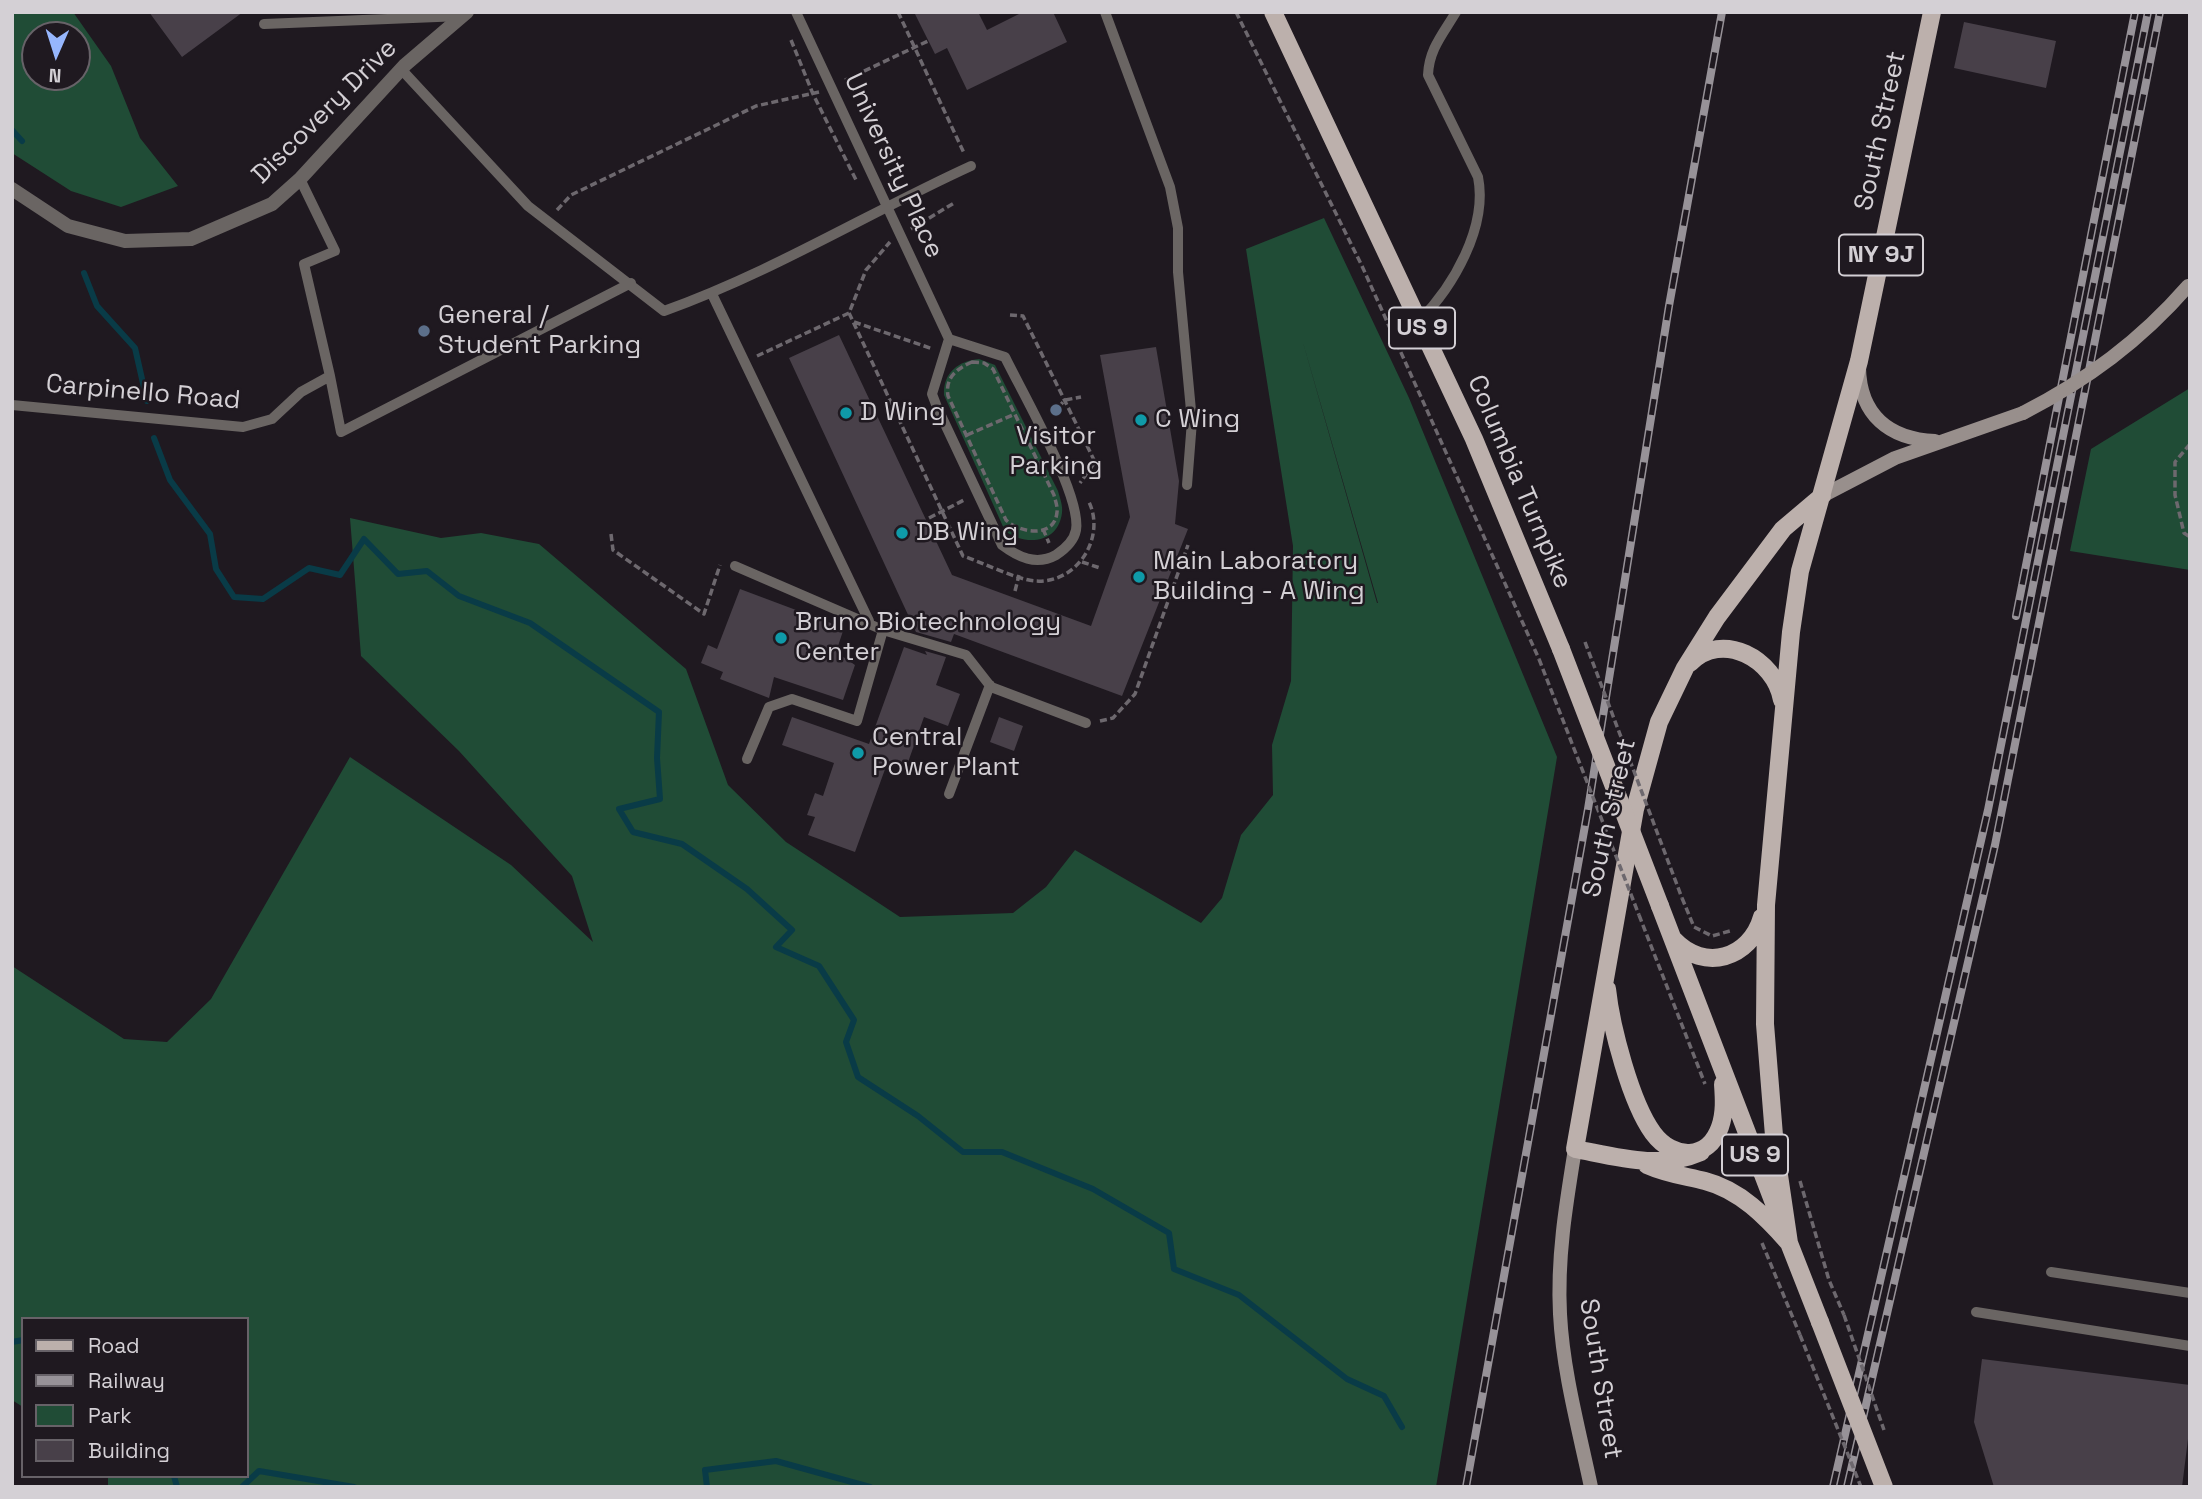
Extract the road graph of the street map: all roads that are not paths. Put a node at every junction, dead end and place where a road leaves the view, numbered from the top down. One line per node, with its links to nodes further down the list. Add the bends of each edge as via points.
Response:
1 (796, 12): 12 (lane, University Place)
2 (1105, 12): 22 (lane, via 1170,187 1178,228 1192,421)
3 (1273, 12): 16 (main road, Columbia Turnpike / US 9)
4 (1456, 12): 16 (lane, via 1437,41 1428,75 1478,177 1482,195 1453,282)
5 (1933, 12): 18 (main road, South Street / NY 9J)
6 (465, 14): 7 (lane); 8 (street, Discovery Drive)
7 (264, 24)
8 (401, 69): 10 (street, Discovery Drive); 13 (lane, via 546,222)
9 (971, 166): 12 (lane)
10 (300, 179): 11 (street, Discovery Drive, via 272,204 191,239 125,241 68,226); 19 (lane, via 335,251 304,264)
11 (12, 189)
12 (887, 205): 15 (lane); 17 (lane, University Place)
13 (631, 283): 15 (lane, via 664,311); 19 (lane, via 341,432)
14 (2189, 285): 21 (main road, bridge, via 2106,364 2023,413)
15 (712, 294): 25 (lane)
16 (1419, 321): 34 (main road, Columbia Turnpike / US 9, bridge, via 1496,490)
17 (949, 339): 17 (lane, via 1005,357 1070,493 1077,528 1067,547 1044,560 1017,556 1002,545 932,394)
18 (1859, 361): 21 (main road, via 1864,401 1882,425 1908,438); 23 (main road, South Street / NY 9J)
19 (330, 376): 20 (lane, Carpinello Road, via 301,392 272,419 243,427)
20 (12, 405)
21 (1953, 439): 23 (main road, via 1871,468)
22 (1187, 485)
23 (1822, 496): 27 (main road, South Street, via 1801,511 1767,548); 29 (main road, via 1796,591)
24 (735, 566): 25 (lane)
25 (869, 621): 26 (lane)
26 (883, 630): 28 (lane, via 966,655); 31 (lane, via 857,721 792,699 769,707)
27 (1685, 668): 29 (main road, via 1710,651 1743,652 1769,669); 35 (main road, South Street, via 1660,722 1642,778)
28 (990, 685): 30 (lane); 32 (lane)
29 (1783, 710): 33 (main road)
30 (1086, 723)
31 (747, 759)
32 (949, 794)
33 (1766, 905): 34 (main road, via 1752,940 1728,957 1698,958); 40 (main road, via 1767,1065)
34 (1672, 937): 36 (main road, US 9)
35 (1605, 972): 37 (main road, South Street); 38 (main road, via 1616,1034 1643,1116 1664,1145 1688,1154)
36 (1721, 1066): 38 (main road, via 1722,1121 1713,1142); 40 (main road, US 9)
37 (1575, 1149): 39 (main road); 45 (main road, South Street, via 1561,1242 1560,1316)
38 (1701, 1152): 39 (main road, via 1669,1162)
39 (1637, 1161): 40 (main road, via 1670,1175 1707,1181 1749,1202)
40 (1789, 1243): 46 (main road, US 9, bridge)
41 (2051, 1272): 42 (lane)
42 (2190, 1293)
43 (1976, 1312): 44 (lane)
44 (2190, 1346)
45 (1591, 1487)
46 (1884, 1487)

